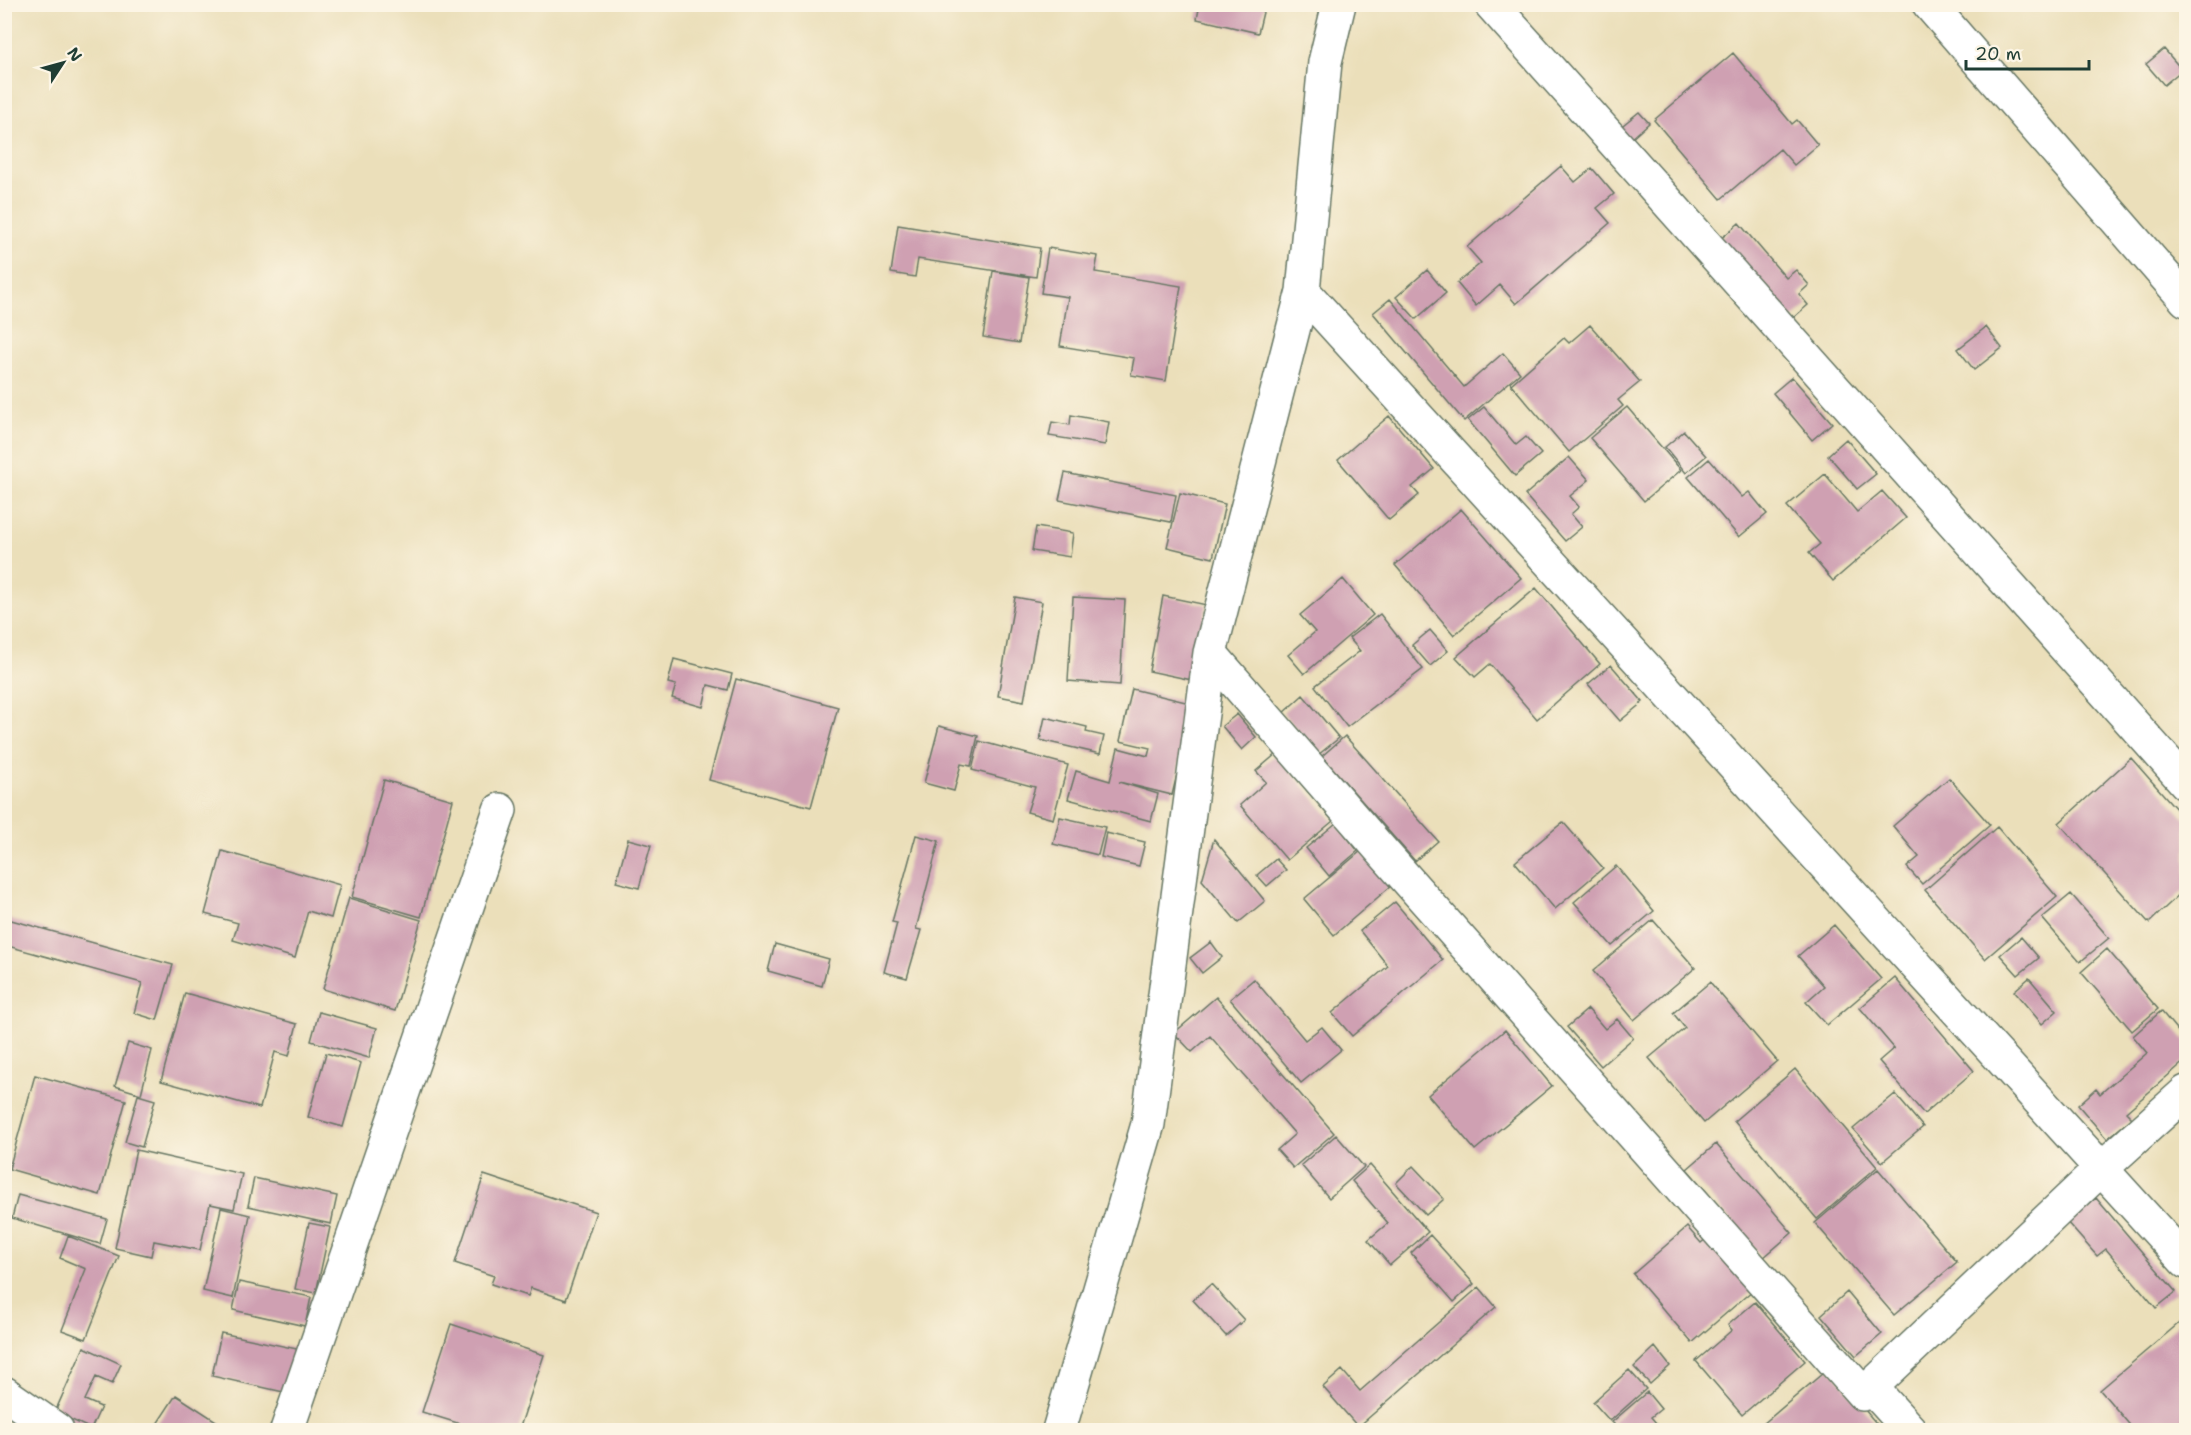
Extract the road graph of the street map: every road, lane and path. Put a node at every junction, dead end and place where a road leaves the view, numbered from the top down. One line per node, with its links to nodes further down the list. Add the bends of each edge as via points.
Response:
1 (1339, 4): 4 (street, via 1325,62)
2 (1491, 4): 7 (street)
3 (1929, 4): 5 (street)
4 (1303, 291): 6 (street); 10 (street)
5 (2187, 300)
6 (1210, 654): 12 (street, via 1863,1394); 16 (street, via 1148,1124)
7 (2187, 783)
8 (500, 810): 15 (street)
9 (2187, 1092): 10 (street)
10 (2102, 1168): 11 (street); 12 (street)
11 (2187, 1262)
12 (1871, 1387): 17 (street)
13 (4, 1393): 14 (street)
14 (57, 1431)
15 (287, 1431)
16 (1059, 1431)
17 (1910, 1431)

